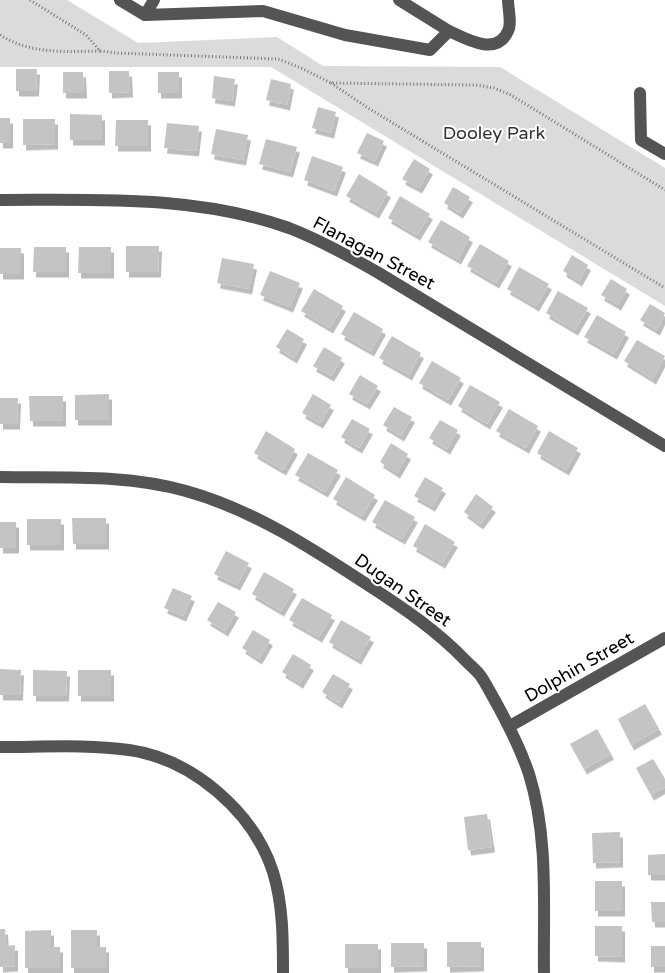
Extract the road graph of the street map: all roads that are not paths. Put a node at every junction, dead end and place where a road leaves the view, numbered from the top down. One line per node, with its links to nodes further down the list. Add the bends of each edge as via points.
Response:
1 (120, 0): 5 (street)
2 (154, 0): 5 (street)
3 (399, 0): 6 (street)
4 (508, 0): 6 (street, via 509,30 502,40 477,44)
5 (145, 15): 6 (street, via 263,11 345,35 430,50)
6 (450, 31)
7 (640, 93): 8 (street, via 641,140)
8 (665, 154)
9 (0, 200): 10 (street, Flanagan Street, via 162,201 231,212 290,228 378,272)
10 (665, 446)
11 (0, 477): 13 (street, Dugan Street, via 148,482 186,491 249,515 358,578 446,641 480,675)
12 (665, 638): 13 (street, Dolphin Street)
13 (510, 726): 16 (street, Dugan Street, via 528,773 541,827)
14 (0, 748): 15 (street, via 130,750 173,763 208,784 248,825 272,870 283,927)
15 (283, 973)
16 (544, 973)

